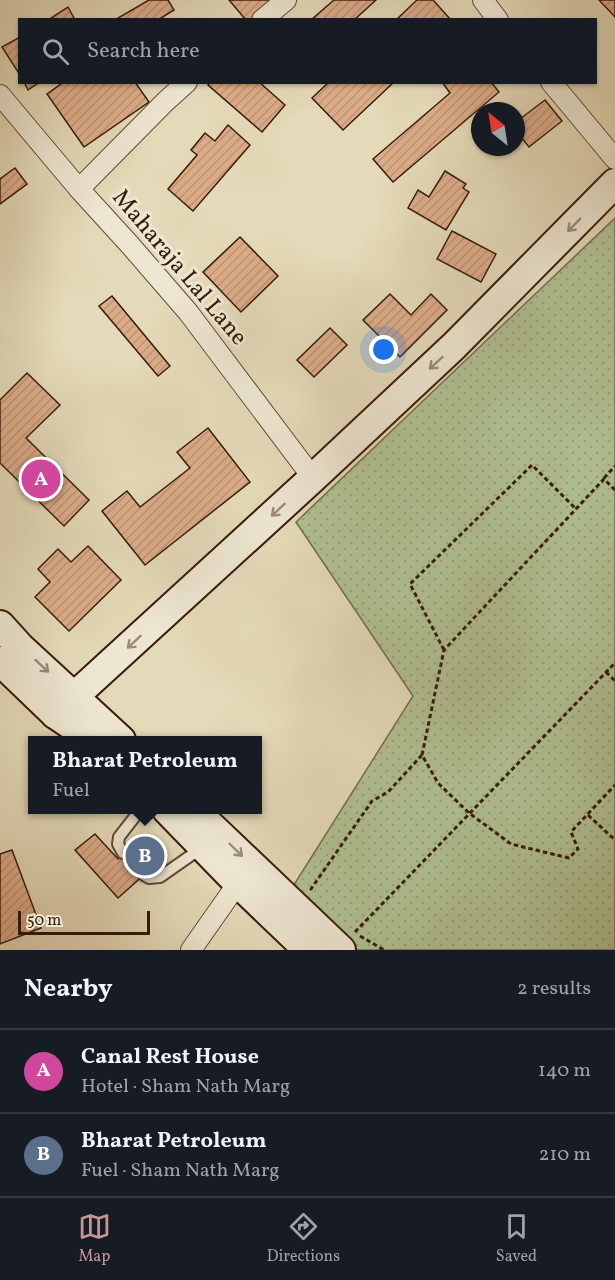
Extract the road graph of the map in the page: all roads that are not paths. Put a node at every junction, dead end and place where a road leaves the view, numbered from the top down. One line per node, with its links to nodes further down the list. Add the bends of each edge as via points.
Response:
1 (286, 0): 3 (street)
2 (483, 0): 4 (street)
3 (264, 18)
4 (496, 18)
5 (185, 84): 10 (street)
6 (553, 84): 8 (street)
7 (0, 95): 10 (street, Maharaja Lal Lane)
8 (615, 159)
9 (615, 183): 11 (main road, one-way to 11, via 454,346)
10 (79, 189): 11 (street, Maharaja Lal Lane, via 188,312)
11 (313, 478): 14 (main road, one-way to 14)
12 (0, 625): 14 (main road, one-way to 14)
13 (0, 661): 14 (main road)
14 (65, 705): 15 (main road); 16 (main road)
15 (89, 736)
16 (113, 736)
17 (137, 814): 21 (lane, via 119,837)
18 (171, 814): 20 (main road)
19 (198, 814): 26 (main road, one-way to 26)
20 (203, 847): 22 (lane, via 160,877); 23 (main road)
21 (123, 853)
22 (144, 876)
23 (238, 883): 24 (street); 25 (main road)
24 (192, 950)
25 (308, 950)
26 (341, 950)

